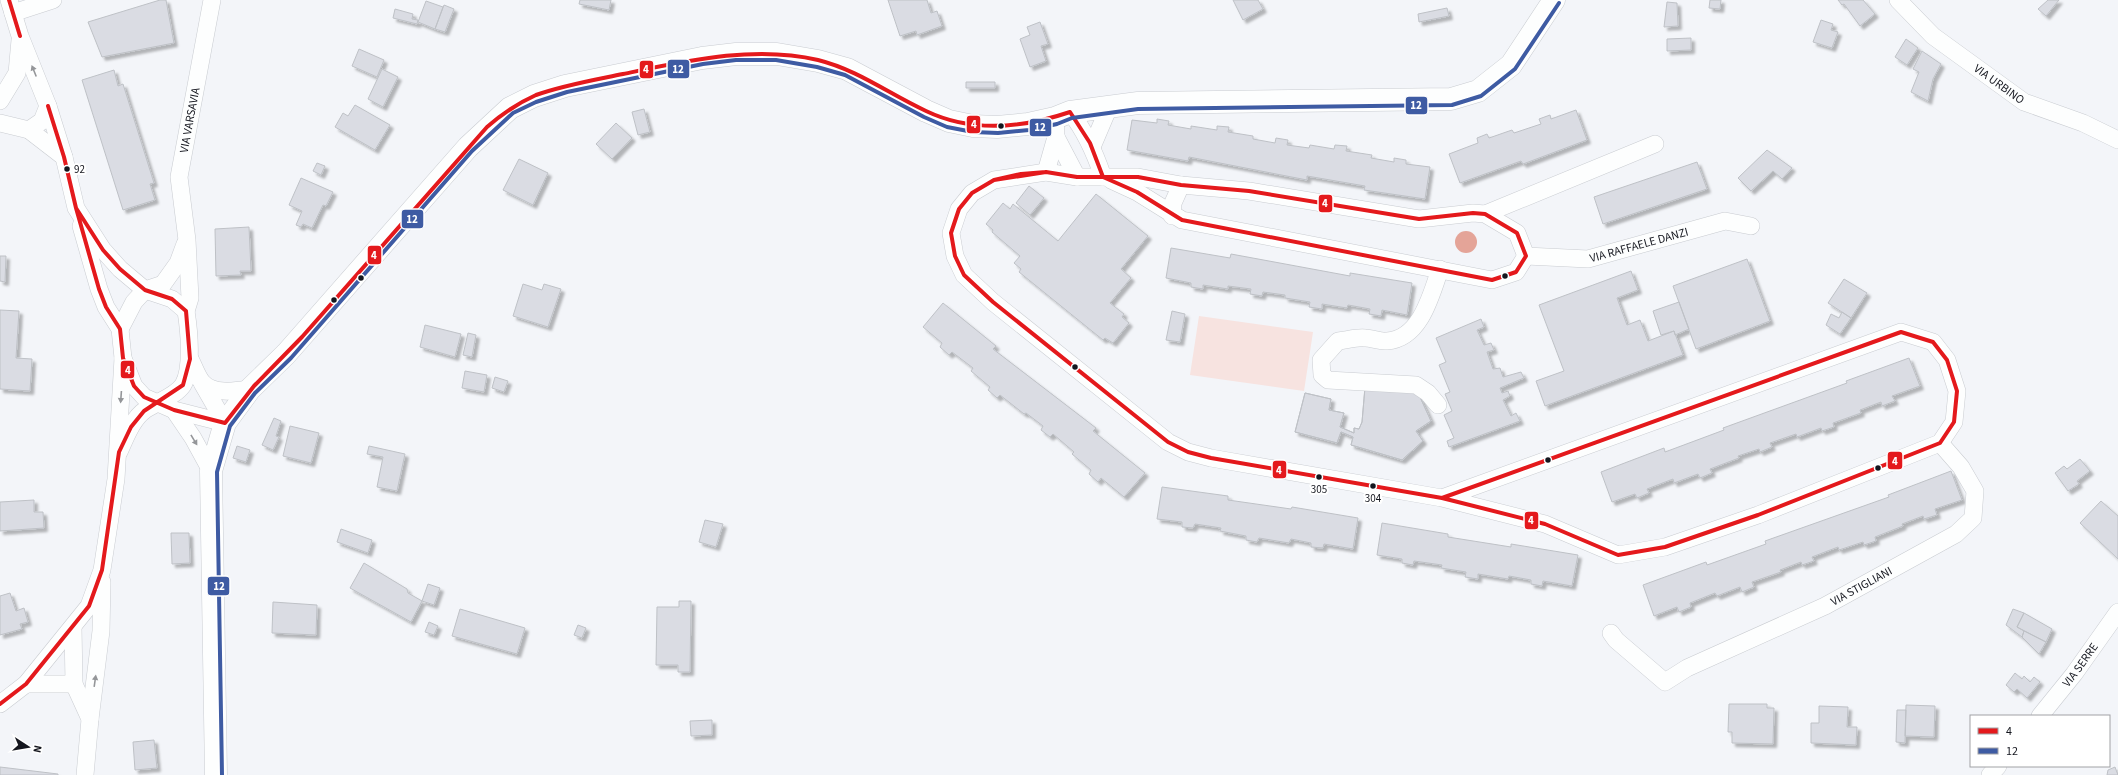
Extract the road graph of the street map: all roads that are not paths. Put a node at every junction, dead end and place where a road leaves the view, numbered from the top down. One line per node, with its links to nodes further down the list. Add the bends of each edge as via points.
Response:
1 (53, 0): 5 (street)
2 (212, 0): 25 (street, VIA VARSAVIA, via 179,178)
3 (1554, 0): 9 (street, via 1511,65 1478,91 1452,98 1138,103)
4 (1898, 0): 13 (street, VIA URBINO, via 1933,36 2024,102)
5 (11, 7): 6 (street)
6 (20, 36): 7 (street, via 21,52 17,73); 8 (street, one-way to 6)
7 (4, 94): 11 (street)
8 (48, 106): 12 (street, via 42,121); 16 (street)
9 (1109, 107): 10 (street); 15 (street)
10 (1060, 122): 15 (street, via 1082,127); 17 (street); 18 (street); 34 (street, via 998,127 973,126 949,121 926,112 847,69 777,54 736,54 702,58 565,86 534,96 510,108 468,147 286,354)
11 (5, 123): 12 (street)
12 (29, 130): 16 (street)
13 (2118, 140)
14 (1655, 144): 22 (street)
15 (1092, 147): 19 (street)
16 (64, 157): 21 (street)
17 (1046, 172): 18 (street); 42 (street, via 994,180 972,194 959,209 951,233 955,256 964,275 993,302 1168,442 1188,452)
18 (1077, 177): 19 (street)
19 (1103, 177): 20 (street, via 1138,177); 23 (street, via 1137,192)
20 (1181, 185): 22 (street, via 1249,191 1419,219); 23 (street, via 1173,203)
21 (76, 208): 28 (street, via 103,250 120,269); 30 (street, via 99,289 106,307)
22 (1485, 214): 26 (street, via 1517,233)
23 (1172, 216): 27 (street)
24 (1751, 226): 26 (street, VIA RAFFAELE DANZI, via 1725,221 1588,259)
25 (187, 240): 28 (street, via 178,262 163,284); 29 (street, VIA VARSAVIA, via 190,298)
26 (1526, 256): 27 (street, via 1516,272 1492,280)
27 (1440, 269): 36 (street, via 1432,294 1414,329 1404,338 1386,342 1365,338 1338,341 1321,360 1322,374 1328,380 1416,385 1428,393)
28 (146, 290): 29 (street, via 172,299); 30 (street, via 134,302)
29 (186, 311): 32 (street)
30 (120, 329): 31 (street)
31 (123, 358): 35 (street, via 134,386 144,397); 40 (street, one-way to 40)
32 (190, 359): 33 (street); 35 (street, via 183,385)
33 (202, 383): 34 (street, via 228,392); 38 (street)
34 (250, 389): 38 (street)
35 (158, 403): 37 (street); 40 (street, via 144,411 131,427)
36 (1438, 406)
37 (174, 410): 38 (street); 41 (street, one-way to 41)
38 (225, 423): 41 (street)
39 (1940, 443): 42 (street, via 1672,545 1618,555 1545,524); 42 (street, via 1954,422 1957,391 1947,360 1933,342 1901,332); 46 (street, VIA STIGLIANI, via 1961,467 1975,491 1973,518 1956,534 1825,606 1687,668 1665,682)
40 (119, 452): 43 (street)
41 (211, 471): 54 (street)
42 (1442, 498)
43 (102, 570): 45 (street, via 89,606); 51 (street, one-way to 43, via 102,631)
44 (2118, 612): 50 (street, VIA SERRE)
45 (73, 627): 47 (street); 48 (street)
46 (1611, 633)
47 (26, 684): 48 (street); 49 (street)
48 (74, 684): 51 (street)
49 (0, 704)
50 (2041, 715)
51 (90, 719): 53 (street)
52 (1997, 767): 55 (street)
53 (85, 775)
54 (216, 775)
55 (1990, 775)

